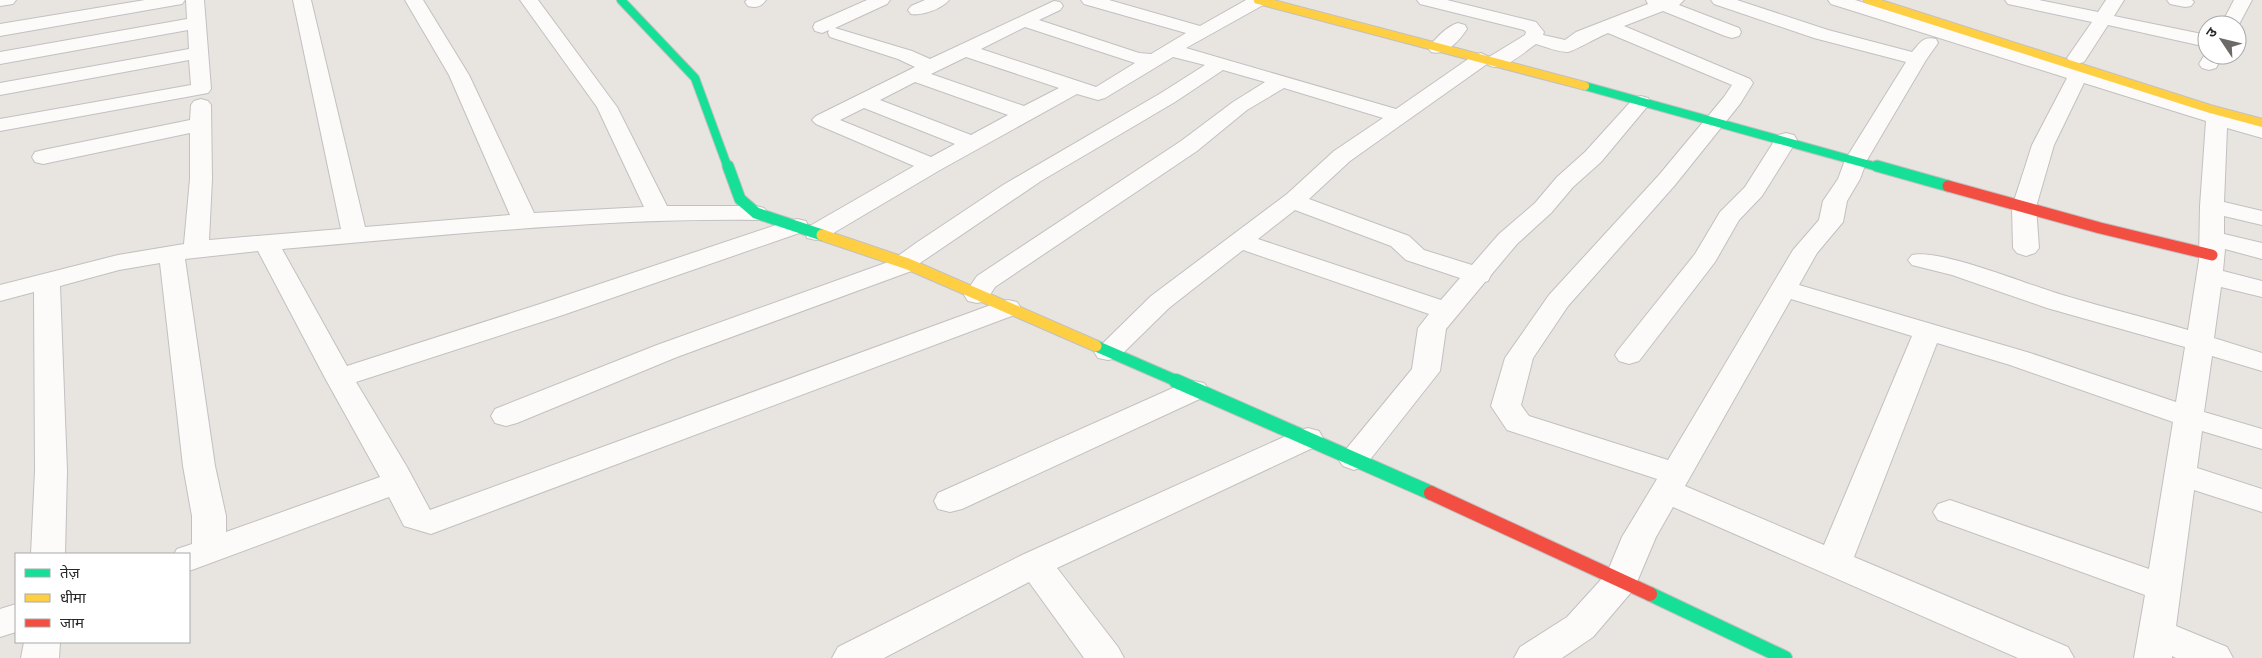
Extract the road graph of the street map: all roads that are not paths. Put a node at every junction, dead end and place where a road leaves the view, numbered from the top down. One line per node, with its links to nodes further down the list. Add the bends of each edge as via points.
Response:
1 (7, 0): 20 (street)
2 (176, 0): 30 (street)
3 (195, 0): 27 (street)
4 (302, 0): 72 (street)
5 (414, 0): 70 (street, via 459,75)
6 (529, 0): 68 (street, via 607,107)
7 (621, 0): 67 (street, via 696,78 740,199)
8 (881, 0): 43 (street, via 830,30 905,55)
9 (940, 0): 23 (street)
10 (1090, 0): 31 (street)
11 (1259, 0): 31 (street); 35 (street)
12 (1426, 0): 33 (street, via 1530,26 1535,32)
13 (1720, 0): 62 (street, via 1821,34 1923,51)
14 (1837, 0): 42 (street)
15 (1868, 0): 55 (street)
16 (1887, 0): 42 (street)
17 (2014, 0): 25 (street)
18 (2115, 0): 25 (street)
19 (2243, 0): 24 (street)
20 (0, 1)
21 (1663, 2): 28 (street); 32 (street)
22 (1054, 6): 26 (street)
23 (918, 10)
24 (2235, 15)
25 (2102, 20): 34 (street); 42 (street)
26 (1023, 21): 36 (street); 38 (street, via 1136,58)
27 (197, 24): 37 (street); 39 (street)
28 (1608, 26): 33 (street, via 1568,46); 54 (street, via 1742,82 1733,100)
29 (1458, 29): 35 (street)
30 (0, 30)
31 (1201, 32): 38 (street)
32 (1732, 32)
33 (1533, 38): 40 (street)
34 (2197, 39)
35 (1438, 48): 40 (street)
36 (965, 50): 43 (street); 45 (street)
37 (198, 53): 46 (street); 47 (street)
38 (1162, 55): 41 (street); 45 (street, via 1098,94)
39 (0, 58)
40 (1488, 60): 49 (street); 52 (street)
41 (1220, 63): 44 (street); 80 (street, via 1162,101 1076,150)
42 (2078, 66): 50 (street); 53 (street); 66 (street, via 2043,145)
43 (923, 71): 48 (street); 51 (street)
44 (1282, 80): 52 (street); 86 (street, via 986,282)
45 (1075, 86): 51 (street)
46 (0, 89)
47 (201, 89): 56 (street); 57 (street)
48 (863, 100): 60 (street); 63 (street, via 823,120)
49 (1641, 102): 54 (street); 81 (street, via 1593,157 1508,239)
50 (2262, 113)
51 (1026, 114): 60 (street)
52 (1399, 116): 64 (street, via 1342,156)
53 (2217, 120): 58 (street); 65 (street)
54 (1715, 121): 59 (street); 103 (street, via 1558,302 1519,358 1506,406 1518,423)
55 (2262, 123)
56 (201, 124): 61 (street); 76 (street, via 201,179)
57 (0, 125)
58 (2262, 132)
59 (1786, 140): 62 (street); 92 (street, via 1754,191 1729,218 1700,264)
60 (973, 143): 63 (street)
61 (43, 157)
62 (1856, 160): 66 (street); 83 (street, via 1835,201 1831,222 1806,250)
63 (932, 165): 71 (street)
64 (1292, 201): 73 (street); 81 (street, via 1400,241 1414,255)
65 (2212, 206): 69 (street); 78 (street)
66 (2024, 207): 75 (street); 78 (street)
67 (756, 213): 68 (street); 71 (street)
68 (659, 214): 70 (street)
69 (2262, 218)
70 (525, 221): 72 (street)
71 (806, 230): 80 (street); 94 (street)
72 (355, 236): 74 (street)
73 (1240, 241): 88 (street); 91 (street, via 1160,302)
74 (266, 243): 76 (street); 94 (street)
75 (2026, 248)
76 (183, 250): 82 (street); 108 (street, via 178,292 198,466 208,516)
77 (2262, 251): 78 (street)
78 (2211, 256): 84 (street); 90 (street)
79 (1921, 260): 90 (street)
80 (905, 263): 86 (street); 96 (street, via 667,351)
81 (1479, 276): 88 (street)
82 (47, 280): 85 (street); 107 (street, via 51,471)
83 (1784, 289): 89 (street); 103 (street)
84 (2262, 289)
85 (0, 293)
86 (977, 295): 87 (street)
87 (1008, 308): 91 (street); 102 (street, via 431,522 416,518)
88 (1447, 311): 100 (street, via 1432,328 1426,371)
89 (1927, 332): 97 (street, via 2020,359); 109 (street)
90 (2199, 343): 93 (street); 97 (street)
91 (1108, 352): 95 (street)
92 (1629, 355)
93 (2262, 362)
94 (339, 378): 102 (street)
95 (1194, 390): 98 (street); 104 (street)
96 (506, 416)
97 (2188, 418): 99 (street); 101 (street)
98 (1308, 438): 100 (street); 110 (street)
99 (2262, 439)
100 (1354, 458): 111 (street)
101 (2180, 474): 105 (street); 112 (street)
102 (398, 482): 108 (street)
103 (1671, 483): 109 (street); 111 (street, via 1639,537)
104 (950, 501)
105 (2262, 501)
106 (1950, 512): 112 (street)
107 (48, 553)
108 (199, 554)
109 (1834, 563): 122 (street)
110 (1034, 564): 118 (street); 119 (street)
111 (1622, 580): 120 (street, via 1580,627); 121 (street)
112 (2164, 588): 116 (street)
113 (15, 618): 114 (street)
114 (0, 623)
115 (42, 643): 117 (street)
116 (2155, 646): 123 (street)
117 (40, 658)
118 (851, 658)
119 (1105, 658)
120 (1533, 658)
121 (1785, 658)
122 (2055, 658)
123 (2214, 658)

